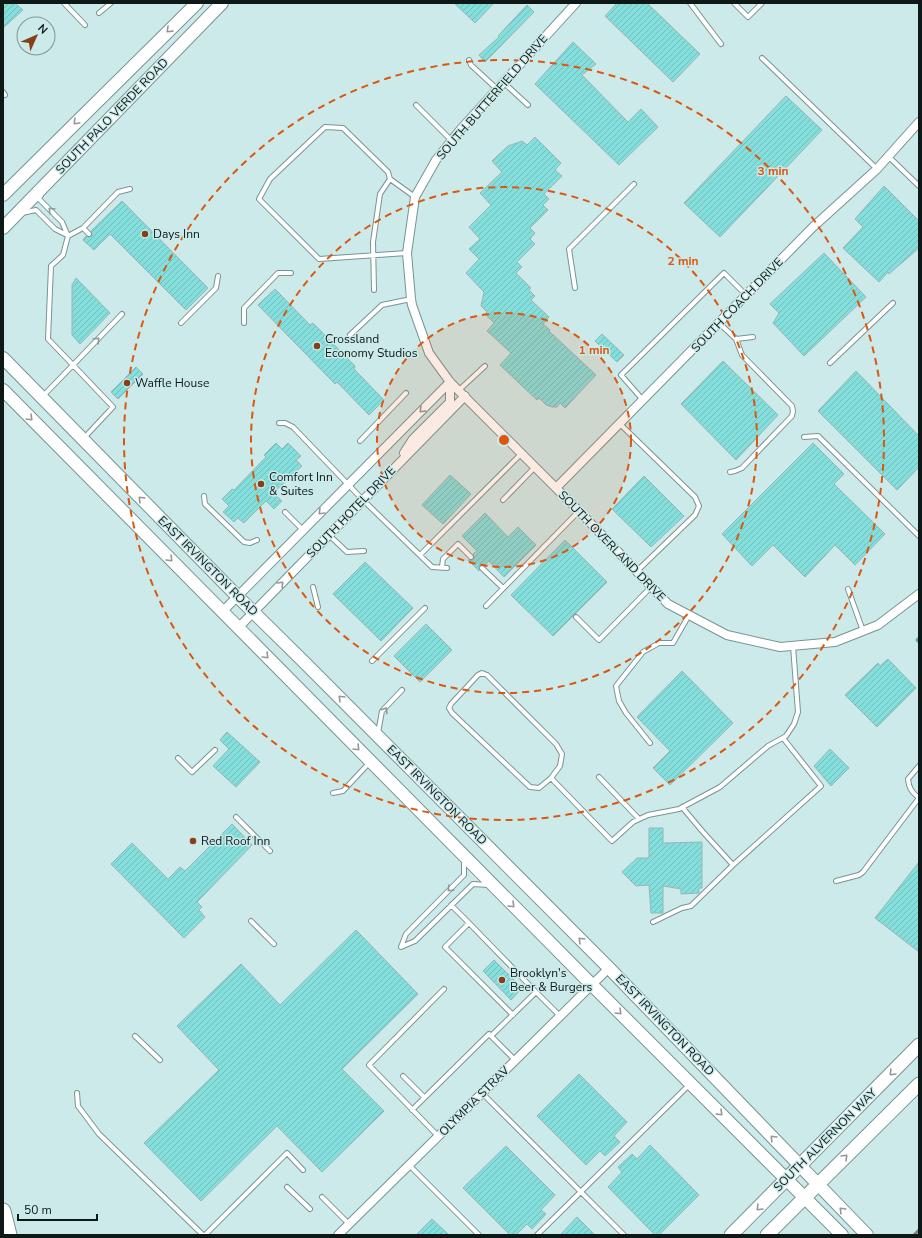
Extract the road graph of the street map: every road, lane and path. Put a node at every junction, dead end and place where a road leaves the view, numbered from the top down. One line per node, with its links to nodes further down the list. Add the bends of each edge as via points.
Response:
1 (64, 3): 11 (lane)
2 (111, 3): 10 (lane)
3 (197, 3): 29 (main road, SOUTH PALO VERDE ROAD, one-way to 29)
4 (210, 3): 13 (main road, via 200,13)
5 (222, 3): 13 (main road, SOUTH PALO VERDE ROAD)
6 (576, 3): 16 (street, SOUTH BUTTERFIELD DRIVE)
7 (690, 3): 12 (lane)
8 (734, 3): 9 (lane, via 748,17)
9 (762, 3)
10 (99, 13)
11 (85, 25)
12 (720, 44)
13 (181, 45): 26 (main road, SOUTH PALO VERDE ROAD)
14 (762, 58): 23 (lane)
15 (469, 60): 17 (lane)
16 (503, 82): 17 (street, SOUTH BUTTERFIELD DRIVE); 19 (lane)
17 (497, 90): 21 (street, SOUTH BUTTERFIELD DRIVE)
18 (416, 105): 21 (lane)
19 (528, 106)
20 (919, 122): 22 (street, SOUTH COACH DRIVE)
21 (452, 140): 30 (street, SOUTH BUTTERFIELD DRIVE, via 436,160)
22 (888, 158): 23 (street, SOUTH COACH DRIVE); 27 (lane)
23 (877, 169): 42 (street, SOUTH COACH DRIVE, via 813,227)
24 (390, 179): 30 (lane); 37 (lane, via 380,194); 37 (lane, via 388,172 343,128 325,126 270,179 259,199 319,259)
25 (634, 184): 40 (lane, via 569,248)
26 (45, 185): 31 (main road, SOUTH PALO VERDE ROAD); 35 (lane, one-way to 26, via 62,222 39,199)
27 (919, 186)
28 (130, 188): 33 (lane, via 118,192)
29 (3, 195)
30 (415, 198): 36 (street, SOUTH BUTTERFIELD DRIVE)
31 (16, 214): 32 (main road, SOUTH PALO VERDE ROAD); 35 (lane, via 36,210 55,229)
32 (3, 228)
33 (83, 228): 34 (lane); 35 (lane)
34 (89, 234)
35 (68, 236): 54 (lane, via 63,255 50,266 48,339)
36 (408, 253): 37 (lane); 43 (street, SOUTH BUTTERFIELD DRIVE)
37 (373, 256): 41 (lane)
38 (291, 273): 48 (lane, via 278,273 244,308)
39 (218, 276): 46 (lane, via 216,288)
40 (575, 288)
41 (374, 290)
42 (747, 295): 47 (street, SOUTH COACH DRIVE); 61 (lane, via 724,273 621,375)
43 (411, 299): 49 (lane, via 382,305); 56 (street, SOUTH BUTTERFIELD DRIVE, via 429,353)
44 (893, 303): 53 (lane)
45 (122, 314): 54 (lane, one-way to 45)
46 (181, 323)
47 (719, 323): 51 (lane); 61 (street, SOUTH COACH DRIVE)
48 (244, 324)
49 (350, 335)
50 (753, 337): 51 (lane)
51 (736, 339): 70 (lane, via 742,355 792,406 793,411 792,416 742,468)
52 (3, 358): 60 (main road, EAST IRVINGTON ROAD)
53 (830, 363)
54 (73, 365): 60 (lane); 65 (lane, via 113,407)
55 (485, 366): 59 (lane)
56 (450, 382): 59 (street, SOUTH BUTTERFIELD DRIVE); 68 (street, via 450,402 412,439); 71 (street, SOUTH HOTEL DRIVE, one-way to 71)
57 (3, 390): 98 (main road, EAST IRVINGTON ROAD, one-way to 98)
58 (406, 393): 66 (lane)
59 (462, 393): 67 (street, SOUTH OVERLAND DRIVE); 68 (street, SOUTH HOTEL DRIVE)
60 (41, 397): 65 (main road, EAST IRVINGTON ROAD)
61 (644, 401): 63 (street, SOUTH COACH DRIVE)
62 (279, 423): 71 (lane, via 293,427)
63 (620, 424): 72 (street, SOUTH COACH DRIVE); 88 (lane, via 695,497 699,506 695,515)
64 (804, 437): 80 (lane, via 818,436)
65 (83, 440): 94 (main road, EAST IRVINGTON ROAD, one-way to 65)
66 (360, 441)
67 (522, 453): 69 (street, SOUTH OVERLAND DRIVE); 83 (lane)
68 (397, 465): 74 (street, SOUTH HOTEL DRIVE)
69 (535, 467): 72 (street, SOUTH OVERLAND DRIVE); 75 (lane)
70 (730, 472)
71 (348, 484): 74 (lane); 78 (street, SOUTH HOTEL DRIVE, one-way to 78)
72 (556, 488): 76 (street, SOUTH OVERLAND DRIVE)
73 (204, 496): 81 (lane, via 205,504 244,542)
74 (363, 500): 79 (street, SOUTH HOTEL DRIVE); 83 (lane)
75 (503, 500)
76 (579, 511): 88 (street, SOUTH OVERLAND DRIVE); 91 (lane)
77 (285, 512): 78 (lane)
78 (303, 530): 94 (street, SOUTH HOTEL DRIVE)
79 (329, 535): 82 (lane, via 347,552); 99 (street, SOUTH HOTEL DRIVE, one-way to 79)
80 (919, 536)
81 (257, 540)
82 (364, 551)
83 (420, 555): 85 (lane, via 432,567)
84 (471, 557): 85 (lane, via 458,544 443,559)
85 (442, 567): 86 (lane)
86 (447, 568)
87 (482, 568): 91 (lane)
88 (637, 571): 89 (street, SOUTH OVERLAND DRIVE)
89 (652, 586): 100 (street, SOUTH OVERLAND DRIVE, via 668,604); 101 (lane, via 599,640)
90 (313, 587): 96 (lane)
91 (503, 588): 95 (lane)
92 (848, 589): 103 (lane)
93 (918, 595): 103 (street, SOUTH OVERLAND DRIVE, via 878,625)
94 (238, 597): 98 (street, SOUTH HOTEL DRIVE); 99 (main road, EAST IRVINGTON ROAD)
95 (486, 606)
96 (318, 607)
97 (425, 608): 105 (lane)
98 (222, 612): 102 (main road, EAST IRVINGTON ROAD)
99 (254, 612): 102 (street, SOUTH HOTEL DRIVE); 107 (main road, EAST IRVINGTON ROAD, one-way to 99)
100 (689, 615): 104 (street, SOUTH OVERLAND DRIVE, via 727,635 780,647); 109 (lane, via 673,643 659,643 643,652 616,686 619,701 626,713)
101 (576, 617)
102 (238, 628): 112 (main road, EAST IRVINGTON ROAD, one-way to 112)
103 (863, 631): 104 (street, SOUTH OVERLAND DRIVE, via 835,642)
104 (793, 646): 108 (lane, via 798,712 794,724)
105 (372, 661)
106 (402, 690): 107 (lane, one-way to 106, via 382,711)
107 (378, 735): 131 (main road, EAST IRVINGTON ROAD, one-way to 107)
108 (783, 738): 118 (lane, via 768,746 720,788); 123 (lane, via 821,786)
109 (650, 743)
110 (215, 750): 111 (lane, via 192,772)
111 (178, 758)
112 (371, 762): 116 (lane, via 343,791); 122 (main road, EAST IRVINGTON ROAD)
113 (919, 766): 117 (lane, via 908,779 911,791)
114 (599, 777): 120 (lane)
115 (551, 778): 115 (lane, via 560,766 562,754 556,744 487,675 478,675 451,704 449,708 452,713 530,788 539,788); 120 (lane, via 612,841)
116 (333, 793)
117 (919, 798): 124 (lane, via 862,872)
118 (682, 807): 120 (lane); 123 (lane)
119 (236, 816): 121 (lane)
120 (639, 819)
121 (270, 850)
122 (464, 856): 125 (main road, EAST IRVINGTON ROAD); 126 (lane, one-way to 126, via 464,875 406,934 402,946 415,942)
123 (733, 865): 128 (lane, via 691,906)
124 (836, 881)
125 (493, 886): 126 (lane, via 473,884); 132 (main road, EAST IRVINGTON ROAD, one-way to 132)
126 (451, 906): 129 (lane)
127 (252, 921): 130 (lane)
128 (653, 922)
129 (468, 923): 134 (lane); 135 (lane, via 445,947)
130 (274, 944)
131 (609, 968): 132 (street, OLYMPIA STRAV); 151 (main road, EAST IRVINGTON ROAD, one-way to 131)
132 (592, 985): 136 (street, OLYMPIA STRAV); 143 (main road, EAST IRVINGTON ROAD, one-way to 143)
133 (444, 989): 148 (lane, via 369,1065)
134 (536, 992): 135 (lane); 136 (lane)
135 (513, 1015): 138 (lane)
136 (560, 1016): 141 (street, OLYMPIA STRAV)
137 (135, 1036): 140 (lane)
138 (491, 1036): 141 (lane); 147 (lane, via 489,1034)
139 (919, 1045): 151 (main road, SOUTH ALVERNON WAY, one-way to 151)
140 (160, 1060)
141 (515, 1060): 146 (street, OLYMPIA STRAV)
142 (403, 1076): 147 (lane)
143 (690, 1084): 153 (main road, EAST IRVINGTON ROAD, one-way to 153); 156 (lane)
144 (919, 1084): 154 (main road, one-way to 144)
145 (77, 1092): 163 (lane, via 78,1106 99,1134)
146 (482, 1093): 149 (street, OLYMPIA STRAV); 156 (lane)
147 (424, 1097): 148 (lane)
148 (412, 1110): 149 (lane)
149 (438, 1136): 150 (street, OLYMPIA STRAV)
150 (409, 1165): 161 (street, OLYMPIA STRAV); 165 (lane)
151 (800, 1166): 153 (main road, SOUTH ALVERNON WAY); 154 (main road, EAST IRVINGTON ROAD)
152 (303, 1170): 163 (lane, via 287,1153)
153 (786, 1180): 158 (main road, EAST IRVINGTON ROAD); 168 (main road, SOUTH ALVERNON WAY, one-way to 168)
154 (818, 1184): 158 (main road); 171 (main road, EAST IRVINGTON ROAD, one-way to 154)
155 (287, 1187): 159 (lane)
156 (581, 1191): 166 (lane); 167 (lane)
157 (322, 1197): 161 (lane)
158 (804, 1198): 169 (main road); 170 (main road, EAST IRVINGTON ROAD)
159 (310, 1209)
160 (3, 1211): 162 (highway)
161 (349, 1224): 164 (street, OLYMPIA STRAV)
162 (9, 1235)
163 (204, 1235)
164 (338, 1235)
165 (479, 1235)
166 (537, 1235)
167 (624, 1235)
168 (731, 1235)
169 (767, 1235)
170 (842, 1235)
171 (867, 1235)

